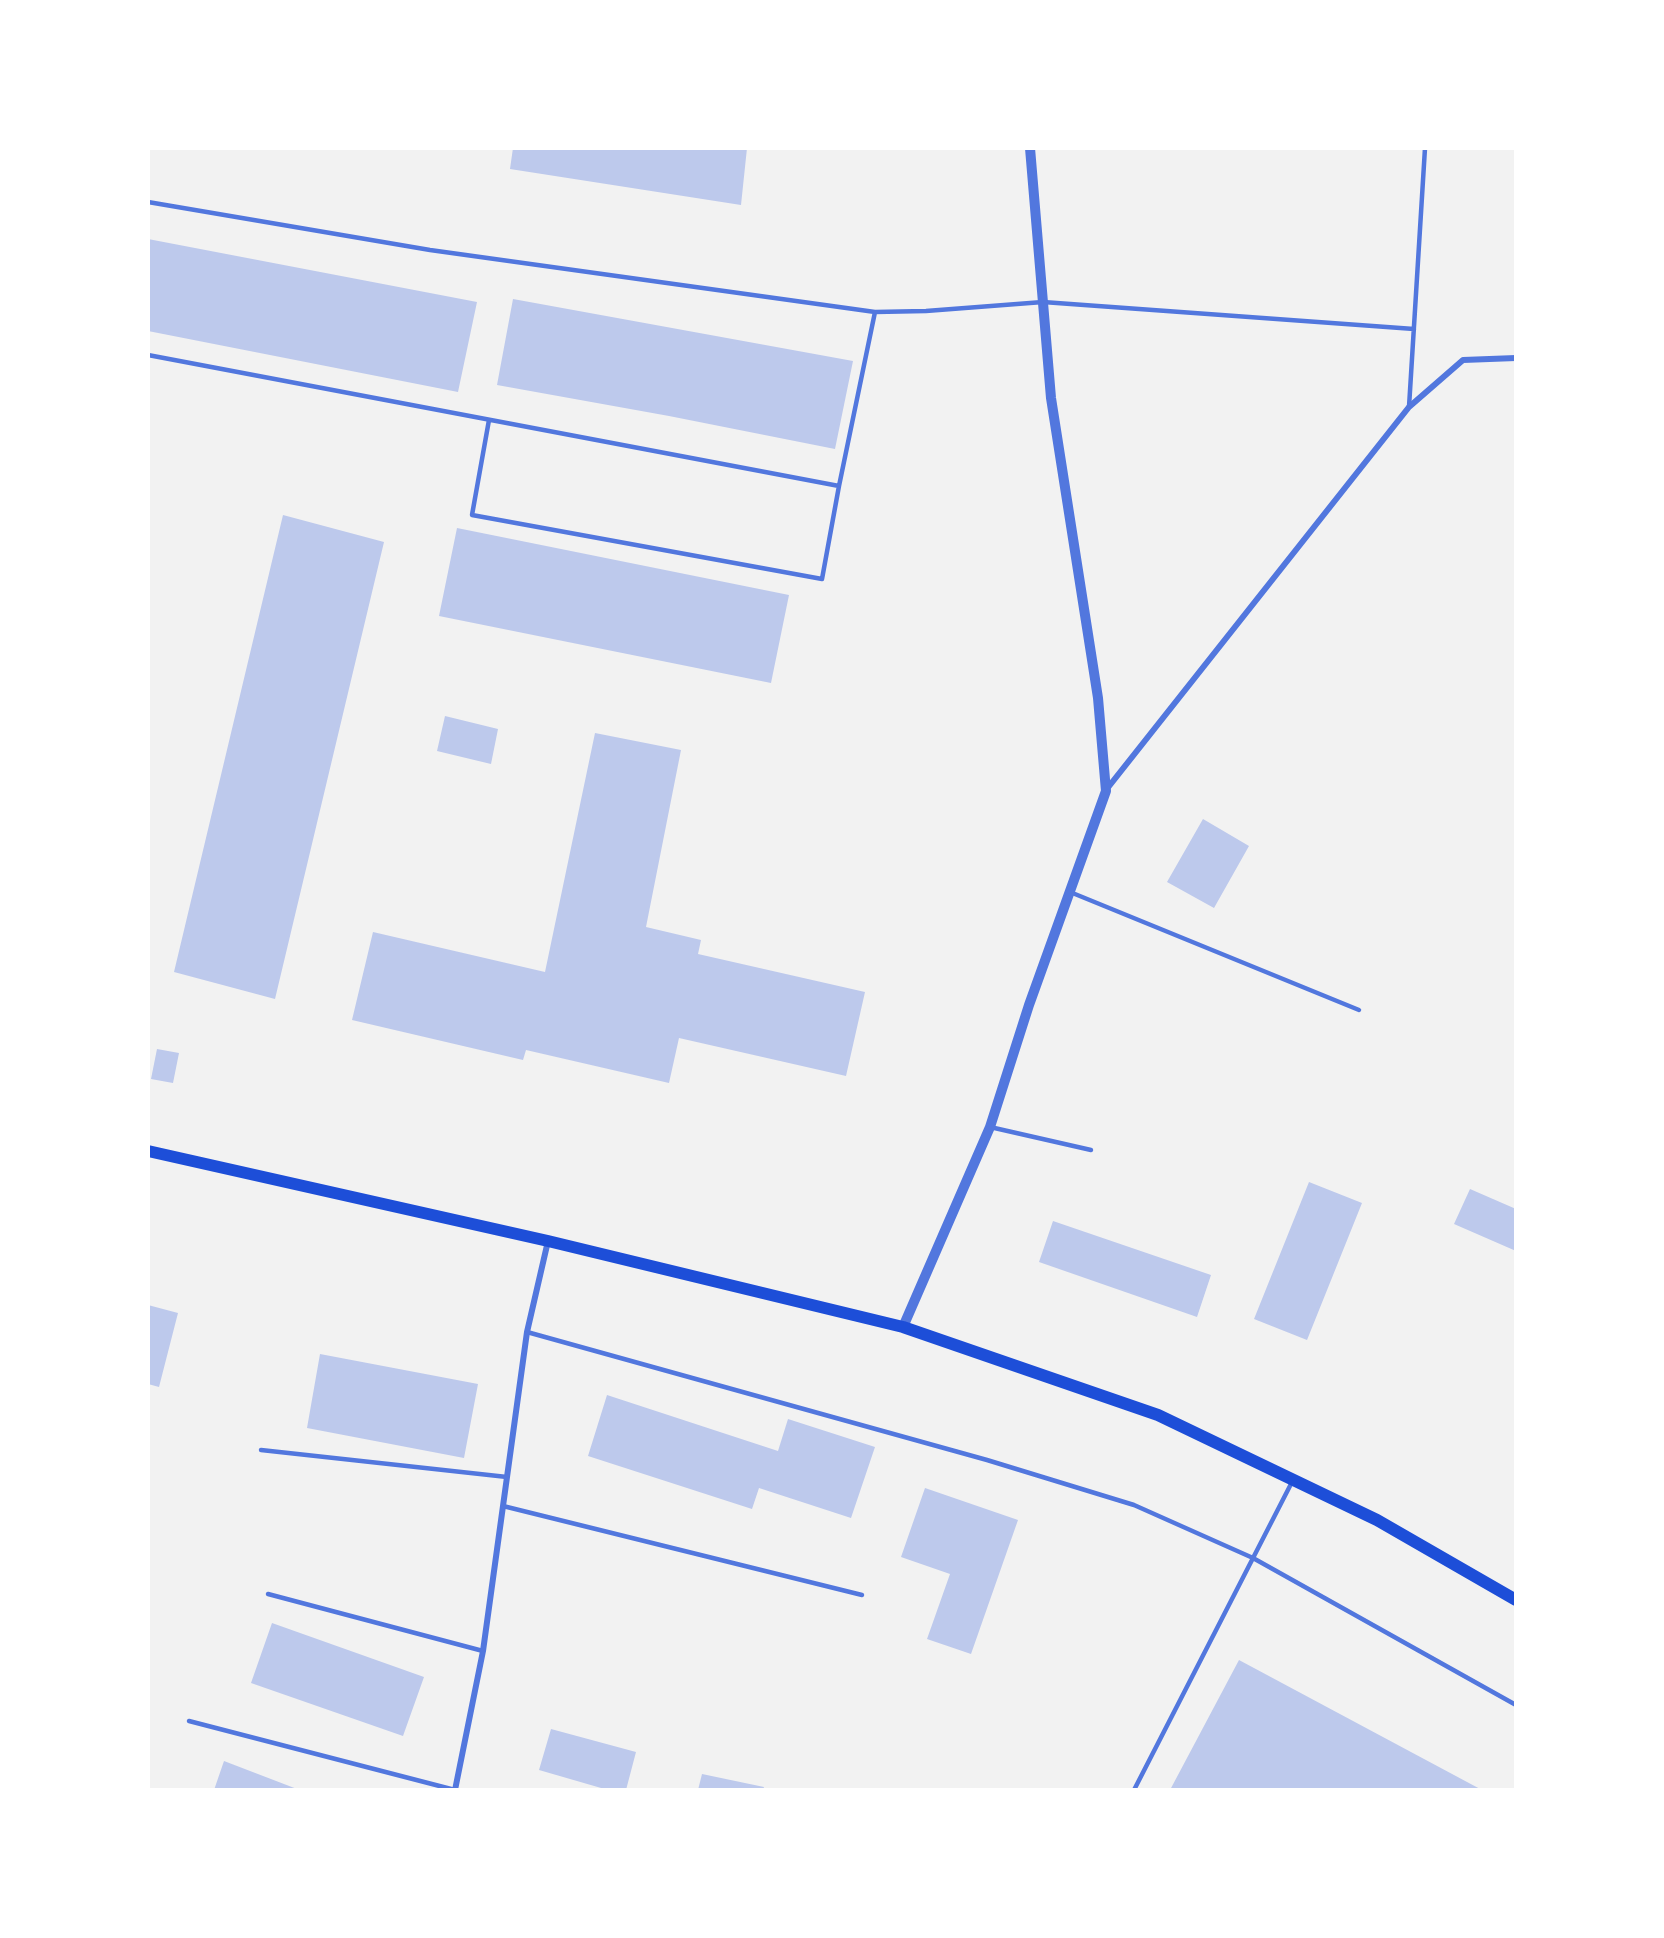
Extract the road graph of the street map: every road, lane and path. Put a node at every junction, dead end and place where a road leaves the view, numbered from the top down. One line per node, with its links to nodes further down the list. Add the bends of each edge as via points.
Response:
1 (1030, 148): 4 (street)
2 (1425, 148): 6 (lane)
3 (148, 202): 5 (lane, via 430,250)
4 (1042, 302): 5 (lane); 6 (lane); 12 (street, via 1051,398 1098,698)
5 (875, 312): 11 (lane)
6 (1414, 329): 9 (lane)
7 (148, 355): 10 (lane)
8 (1515, 358): 9 (street, via 1463,360)
9 (1409, 406): 12 (street)
10 (489, 420): 11 (lane); 11 (lane, via 472,515 822,579)
11 (839, 486)
12 (1106, 791): 13 (street)
13 (1070, 892): 14 (lane); 15 (street)
14 (1359, 1010)
15 (990, 1127): 16 (lane); 19 (street)
16 (1091, 1150)
17 (148, 1151): 18 (main road)
18 (549, 1241): 19 (main road); 20 (street)
19 (903, 1327): 23 (main road, via 1158,1415)
20 (527, 1332): 22 (street); 25 (lane, via 1134,1505)
21 (261, 1450): 22 (lane)
22 (507, 1477): 24 (street)
23 (1293, 1480): 25 (lane); 28 (main road, via 1377,1520)
24 (503, 1506): 27 (lane); 29 (street)
25 (1253, 1558): 30 (lane); 33 (lane)
26 (268, 1594): 29 (lane)
27 (862, 1595)
28 (1515, 1600)
29 (483, 1651): 32 (street)
30 (1515, 1705)
31 (189, 1721): 32 (lane)
32 (455, 1790)
33 (1134, 1790)

